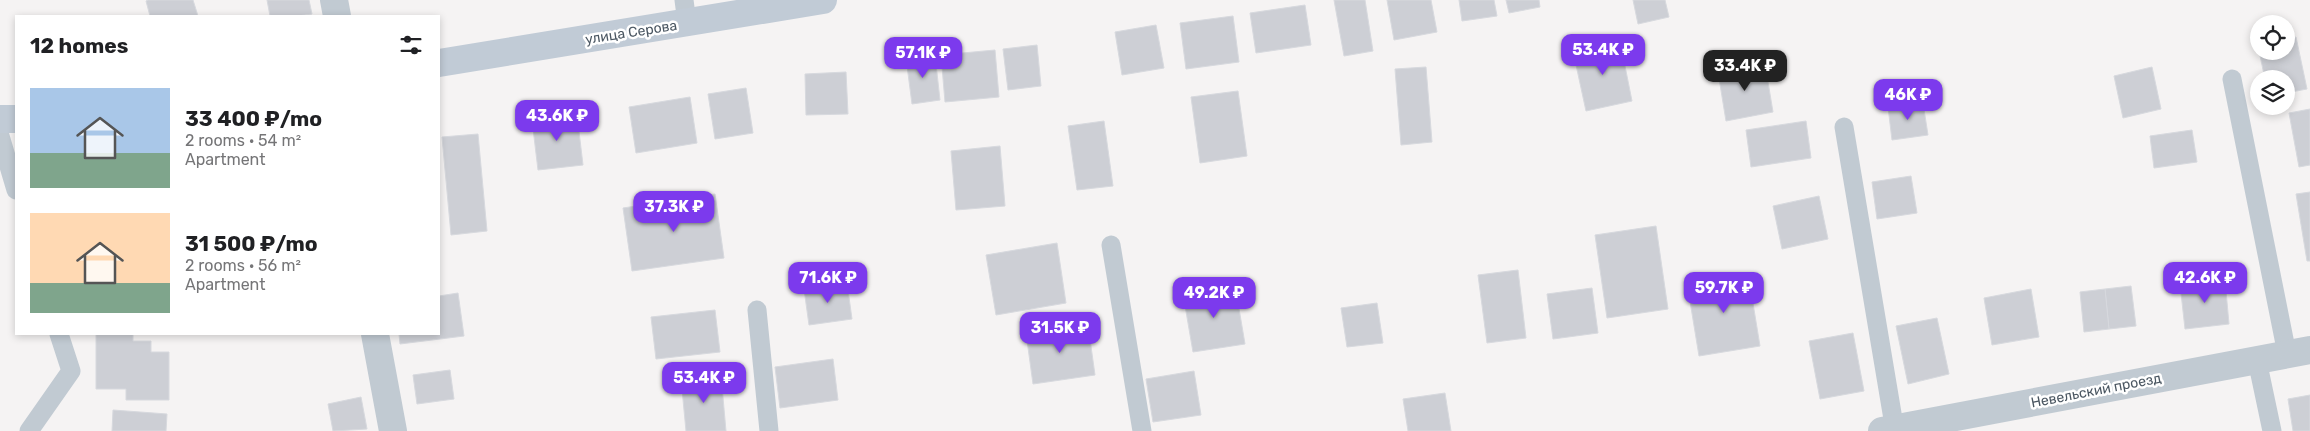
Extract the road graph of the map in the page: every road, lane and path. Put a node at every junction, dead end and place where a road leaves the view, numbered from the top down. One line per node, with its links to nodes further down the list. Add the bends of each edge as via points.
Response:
1 (334, 0): 4 (street)
2 (824, 0): 3 (main road, улица Серова)
3 (685, 11): 5 (main road, улица Серова)
4 (337, 15)
5 (440, 63)
6 (2232, 79): 16 (lane)
7 (0, 119): 8 (main road)
8 (15, 119)
9 (1844, 127): 18 (lane)
10 (0, 136): 11 (lane)
11 (15, 187)
12 (1111, 245): 22 (lane)
13 (757, 310): 21 (lane)
14 (59, 335): 19 (lane, via 70,371)
15 (375, 335): 20 (street)
16 (2298, 352): 17 (street, Невельский проезд)
17 (2257, 360): 18 (street, Невельский проезд); 23 (lane)
18 (1891, 430)
19 (29, 431)
20 (393, 431)
21 (769, 431)
22 (1142, 431)
23 (2272, 431)

